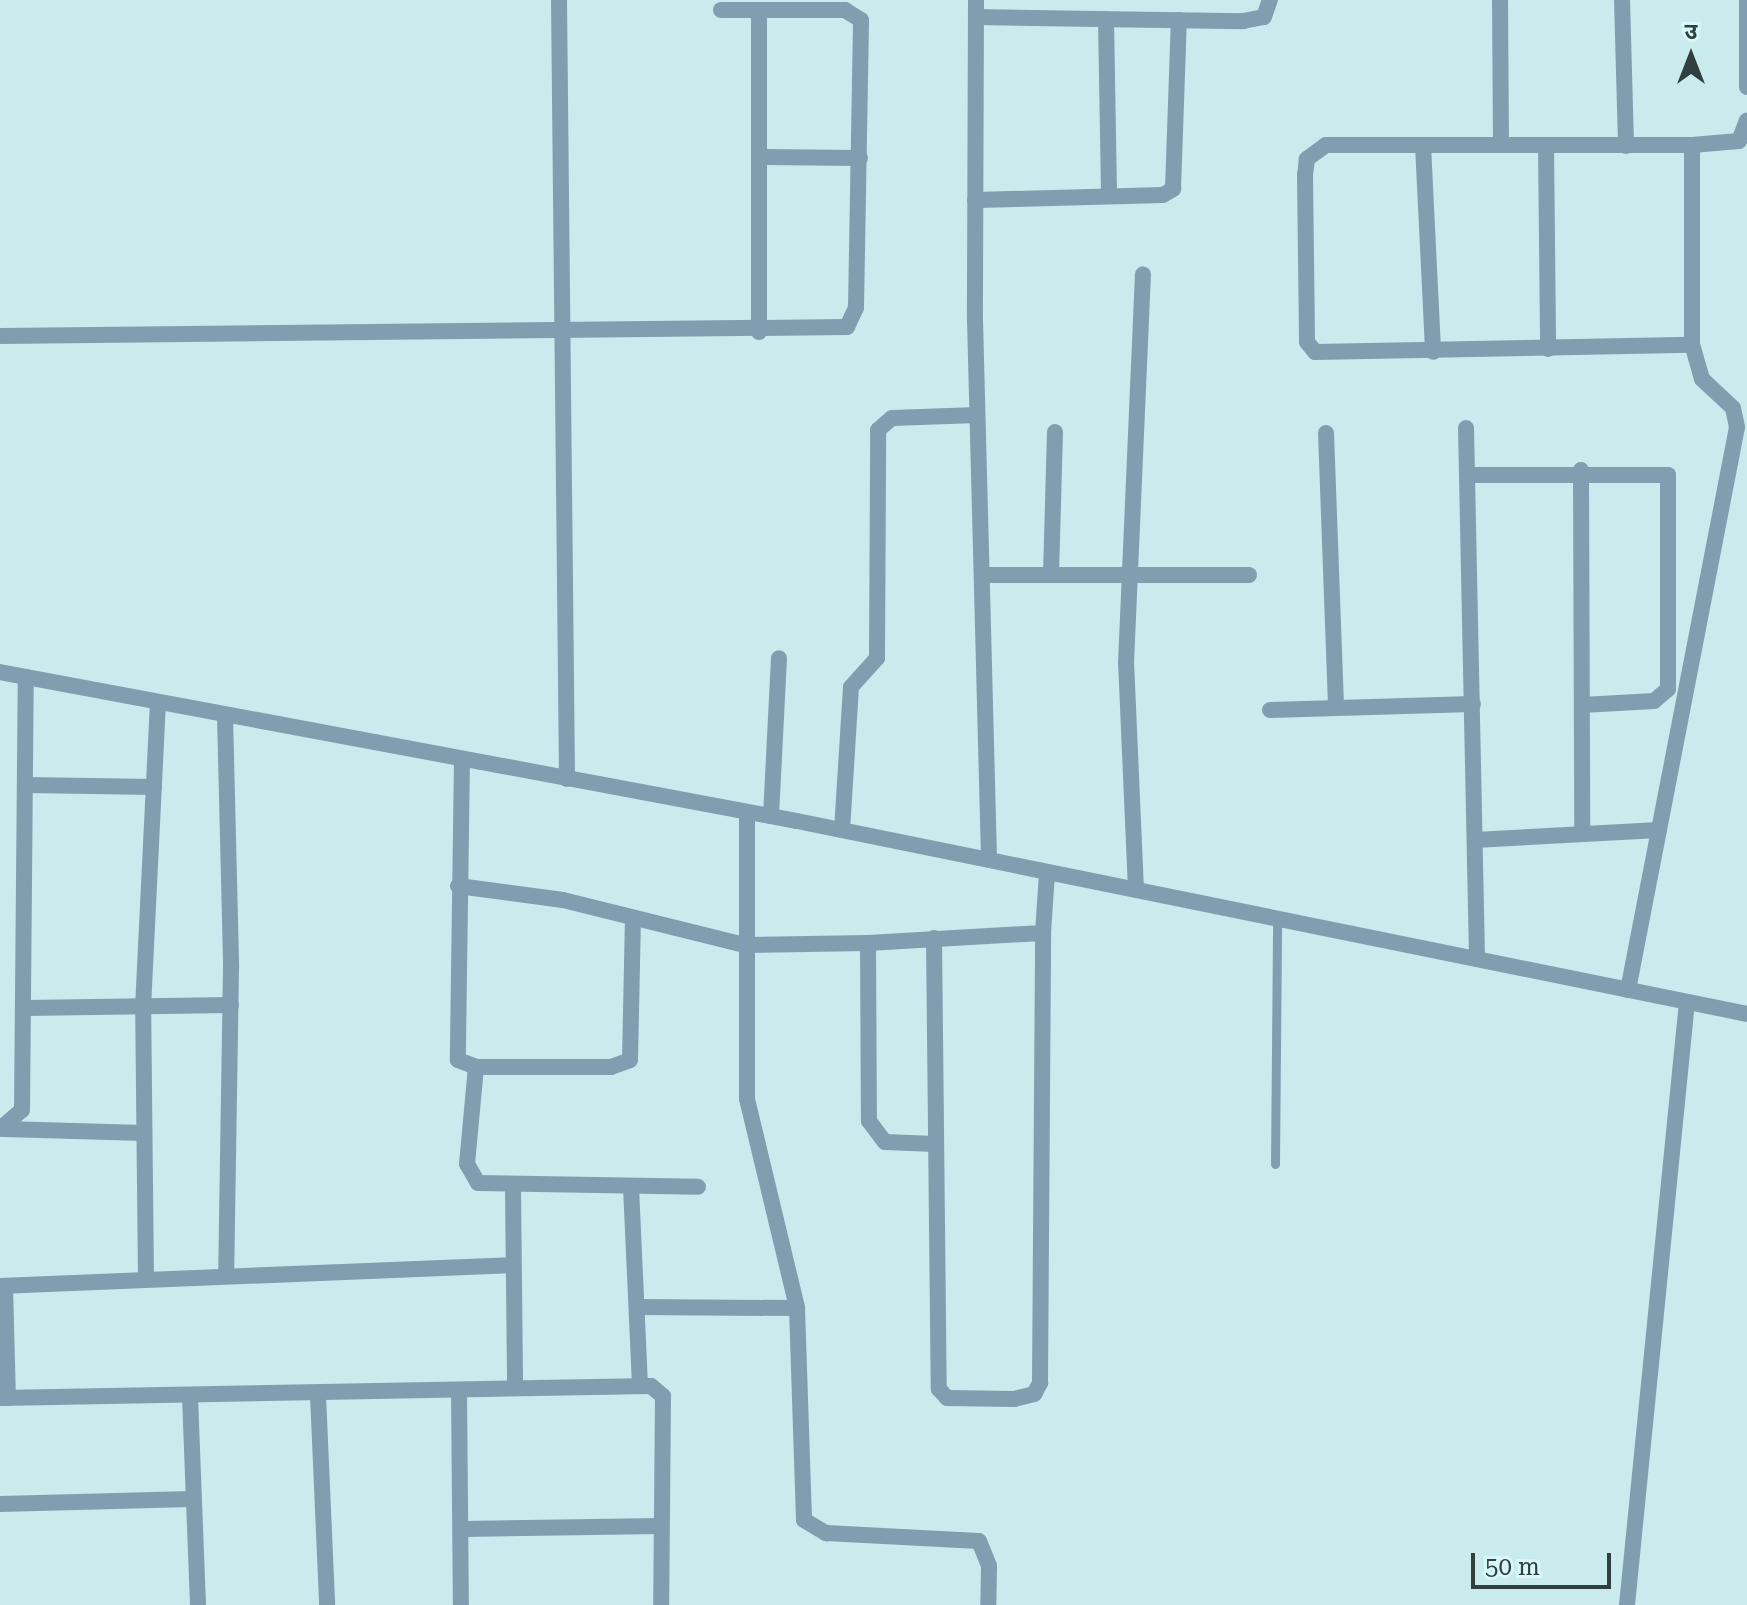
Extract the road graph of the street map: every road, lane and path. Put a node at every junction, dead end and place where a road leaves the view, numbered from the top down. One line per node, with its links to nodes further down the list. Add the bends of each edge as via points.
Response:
1 (559, 0): 25 (street)
2 (1270, 0): 10 (street, via 1257,20)
3 (1500, 0): 14 (street)
4 (1622, 0): 17 (street)
5 (1747, 0): 11 (street)
6 (976, 8): 9 (street); 21 (street)
7 (721, 10): 8 (street)
8 (759, 10): 18 (street); 19 (street, via 845,10 861,20)
9 (1106, 19): 10 (street); 20 (street)
10 (1179, 20): 20 (street, via 1178,179 1163,195)
11 (1747, 87)
12 (1747, 120): 16 (street, via 1739,141)
13 (1423, 145): 14 (street); 28 (street); 28 (street, via 1326,145 1307,159 1307,342 1331,355)
14 (1501, 145): 15 (street)
15 (1546, 145): 17 (street); 27 (street)
16 (1692, 145): 17 (street); 26 (street)
17 (1626, 146)
18 (760, 157): 19 (street); 23 (street)
19 (860, 158): 23 (street, via 854,320 835,330)
20 (1109, 196): 21 (street)
21 (975, 200): 29 (street)
22 (1143, 274): 38 (street)
23 (759, 332): 25 (street)
24 (0, 336): 25 (street)
25 (561, 336): 49 (street)
26 (1692, 345): 27 (street); 55 (street, via 1702,379 1733,408 1737,427)
27 (1548, 349): 28 (street)
28 (1433, 352)
29 (977, 415): 35 (street); 54 (street, via 892,418 878,430 877,658 851,687)
30 (1466, 428): 34 (street)
31 (1055, 432): 36 (street)
32 (1326, 433): 45 (street)
33 (1581, 470): 34 (street); 44 (street); 44 (street, via 1668,475 1671,663 1668,689 1654,701)
34 (1467, 475): 43 (street)
35 (982, 575): 36 (street); 58 (street)
36 (1051, 575): 38 (street)
37 (1249, 575): 38 (street)
38 (1129, 576): 61 (street)
39 (779, 658): 53 (street)
40 (0, 672): 41 (street)
41 (26, 677): 42 (street); 50 (street)
42 (158, 702): 47 (street); 51 (street)
43 (1473, 704): 45 (street); 57 (street)
44 (1582, 705): 56 (street)
45 (1336, 708): 46 (street)
46 (1270, 710)
47 (225, 715): 48 (street); 71 (street)
48 (462, 759): 49 (street); 60 (street)
49 (567, 779): 52 (street)
50 (25, 785): 51 (street); 72 (street)
51 (154, 787): 73 (street)
52 (747, 813): 53 (street); 67 (street)
53 (771, 816): 54 (street)
54 (842, 830): 58 (street)
55 (1659, 830): 56 (street); 69 (street)
56 (1582, 834): 57 (street)
57 (1475, 840): 68 (street)
58 (989, 860): 59 (street)
59 (1047, 872): 61 (street); 64 (street)
60 (458, 886): 62 (street, via 538,895); 75 (street, via 455,1056)
61 (1136, 890): 63 (street)
62 (633, 918): 67 (street); 75 (street, via 630,1060 611,1067)
63 (1277, 919): 68 (street); 79 (lane)
64 (1043, 933): 65 (street); 78 (street, via 1040,1383 1028,1397 947,1398 939,1389)
65 (934, 938): 66 (street); 78 (street)
66 (868, 943): 67 (street); 78 (street, via 869,1121 885,1142)
67 (745, 945): 88 (street, via 747,1099)
68 (1477, 959): 69 (street)
69 (1628, 990): 70 (street)
70 (1687, 1002): 74 (street); 104 (street)
71 (231, 1005): 73 (street); 84 (street)
72 (25, 1008): 73 (street); 76 (street, via 22,1110)
73 (143, 1008): 77 (street)
74 (1747, 1014)
75 (476, 1067): 80 (street, via 468,1174 478,1183)
76 (1, 1129): 77 (street)
77 (144, 1133): 85 (street)
78 (935, 1144)
79 (1275, 1164)
80 (513, 1187): 81 (street); 83 (street)
81 (631, 1187): 82 (street); 87 (street)
82 (698, 1187)
83 (513, 1265): 84 (street); 90 (street)
84 (226, 1276): 85 (street)
85 (146, 1280): 86 (street)
86 (3, 1286): 94 (street)
87 (637, 1307): 88 (street); 89 (street)
88 (797, 1308): 103 (street, via 807,1527 979,1541 989,1566)
89 (640, 1385): 90 (street); 97 (street, via 663,1396)
90 (515, 1387): 91 (street)
91 (459, 1390): 92 (street); 98 (street)
92 (318, 1395): 93 (street); 100 (street)
93 (190, 1397): 94 (street); 95 (street)
94 (4, 1398)
95 (192, 1499): 96 (street); 99 (street)
96 (0, 1504)
97 (661, 1526): 98 (street); 102 (street)
98 (464, 1529): 101 (street)
99 (198, 1605)
100 (327, 1605)
101 (461, 1605)
102 (661, 1605)
103 (988, 1605)
104 (1627, 1605)

